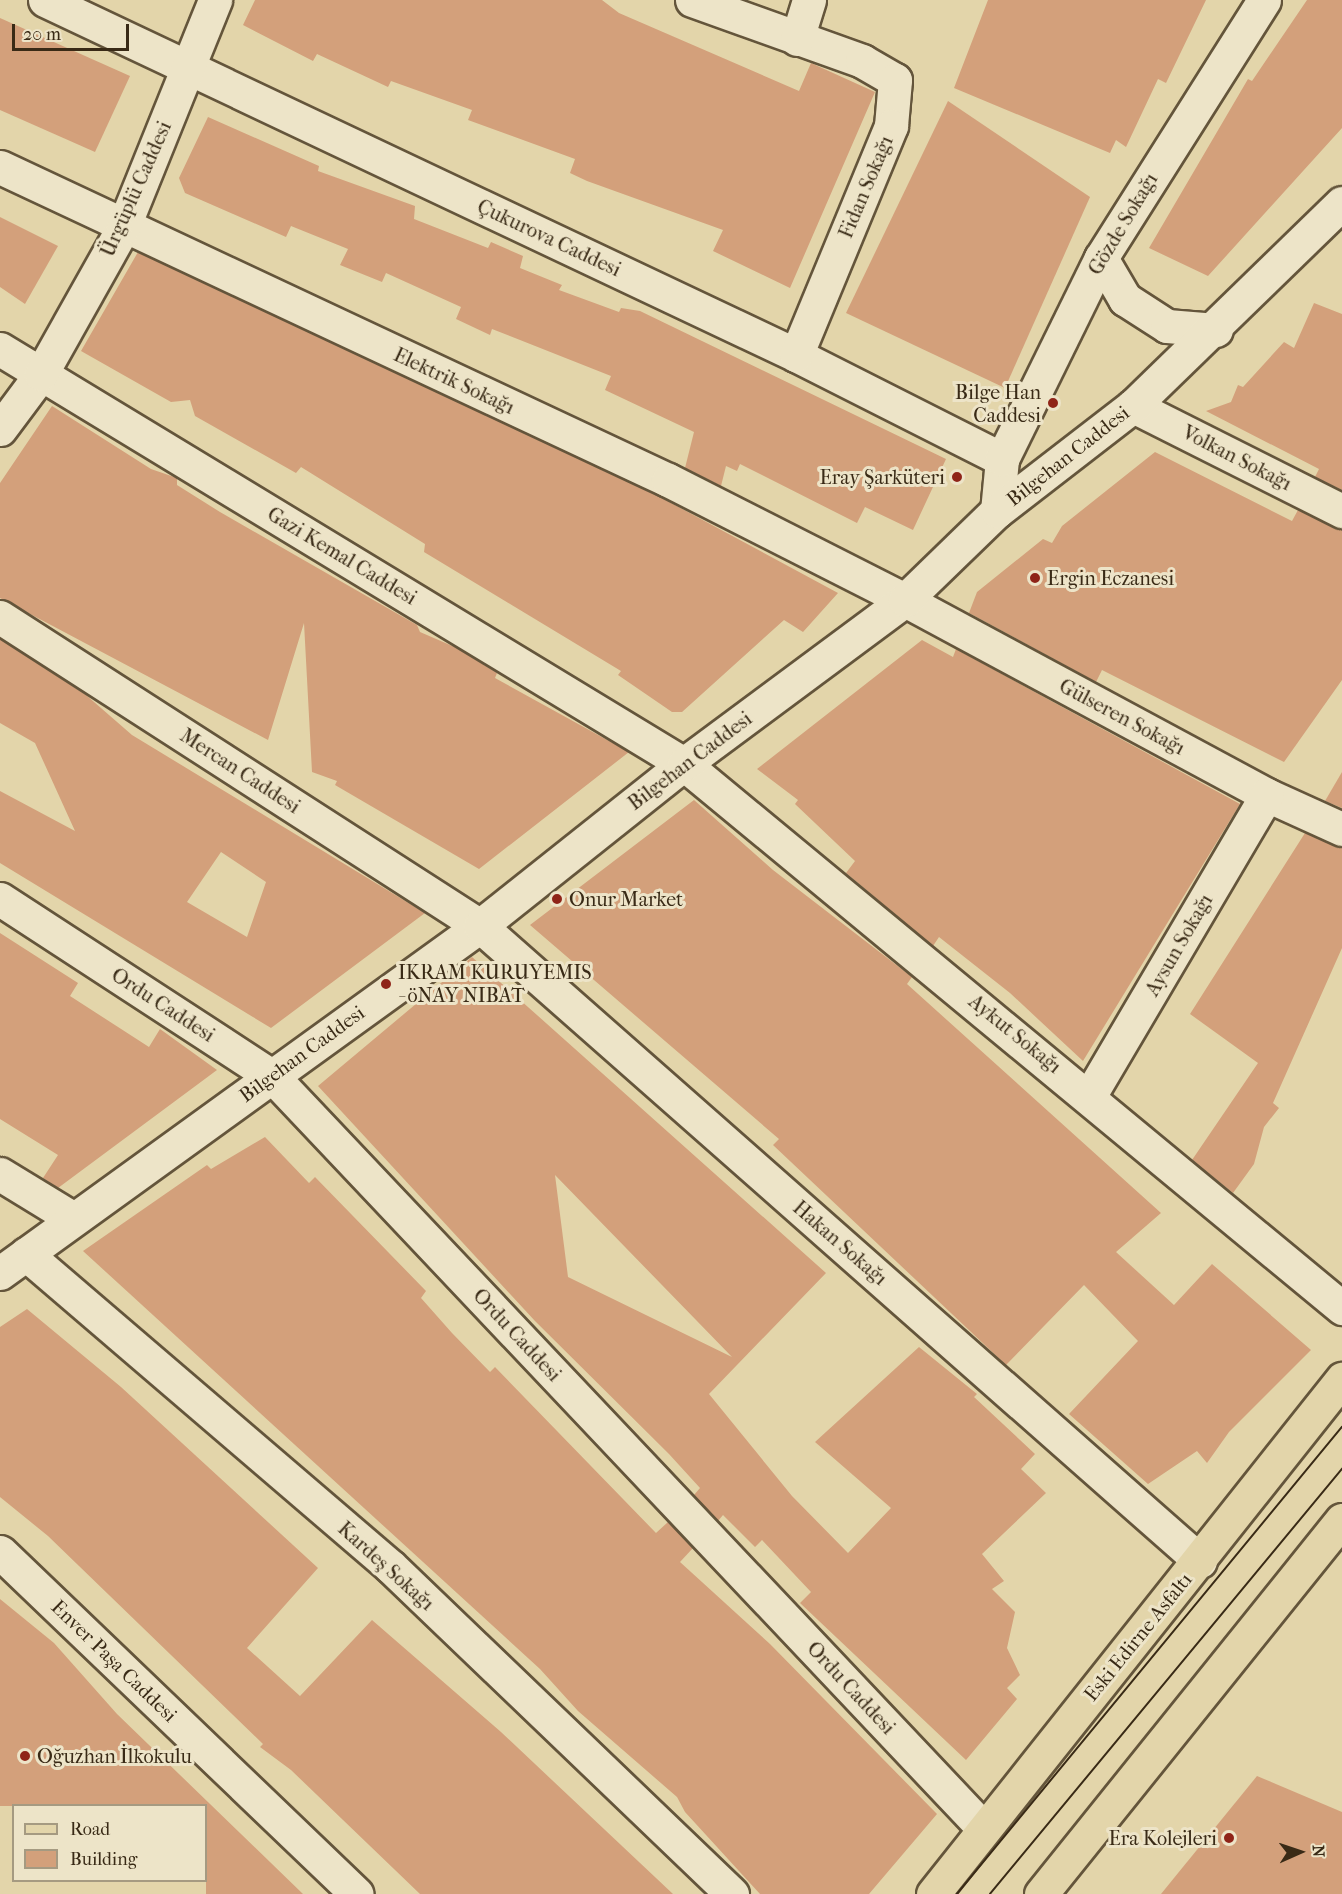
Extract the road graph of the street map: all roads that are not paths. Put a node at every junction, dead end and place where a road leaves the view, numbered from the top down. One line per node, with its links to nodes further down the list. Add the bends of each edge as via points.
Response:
1 (45, 0): 7 (street, Çukurova Caddesi)
2 (215, 0): 7 (street, Ürgüplü Caddesi)
3 (692, 0): 6 (street)
4 (809, 0): 6 (street)
5 (1264, 0): 11 (street, Gözde Sokağı)
6 (797, 39): 14 (street, Fidan Sokağı, via 862,61 895,80 891,126)
7 (189, 67): 10 (street, Ürgüplü Caddesi); 14 (street, Çukurova Caddesi)
8 (0, 167): 10 (street, Elektrik Sokağı)
9 (1339, 211): 12 (street, Bilgehan Caddesi)
10 (123, 228): 15 (street, Ürgüplü Caddesi); 21 (street, Elektrik Sokağı, via 668,480)
11 (1101, 258): 12 (street, via 1125,299 1167,326); 18 (street, Gözde Sokağı)
12 (1216, 330): 16 (street, Bilgehan Caddesi)
13 (0, 349): 15 (street, Gazi Kemal Caddesi)
14 (796, 355): 18 (street, Çukurova Caddesi)
15 (41, 374): 17 (street, Ürgüplü Caddesi); 23 (street, Gazi Kemal Caddesi)
16 (1133, 406): 19 (street, Bilgehan Caddesi); 20 (street, Volkan Sokağı)
17 (0, 429)
18 (1002, 459): 19 (street)
19 (997, 511): 21 (street, Bilgehan Caddesi)
20 (1342, 511)
21 (905, 600): 23 (street, Bilgehan Caddesi); 24 (street, Gülseren Sokağı)
22 (0, 617): 27 (street, Mercan Caddesi)
23 (684, 764): 27 (street, Bilgehan Caddesi); 29 (street, Aykut Sokağı)
24 (1267, 795): 25 (street, Gülseren Sokağı); 29 (street, Aysun Sokağı)
25 (1342, 829)
26 (0, 899): 28 (street, Ordu Caddesi)
27 (480, 926): 28 (street, Bilgehan Caddesi); 38 (street, Hakan Sokağı)
28 (272, 1076): 31 (street, Bilgehan Caddesi); 39 (street, Ordu Caddesi)
29 (1090, 1095): 34 (street, Aykut Sokağı)
30 (0, 1174): 31 (street)
31 (72, 1218): 32 (street, Bilgehan Caddesi)
32 (26, 1254): 33 (street, Bilgehan Caddesi); 41 (street, Kardeş Sokağı, via 390,1566)
33 (0, 1273)
34 (1342, 1308)
35 (1342, 1379): 38 (main road, Eski Edirne Asfaltı)
36 (1342, 1520): 43 (main road)
37 (0, 1552): 40 (street, Enver Paşa Caddesi)
38 (1200, 1561): 39 (main road, Eski Edirne Asfaltı)
39 (984, 1829): 42 (main road, Eski Edirne Asfaltı)
40 (357, 1894)
41 (732, 1894)
42 (933, 1894)
43 (1041, 1894)

